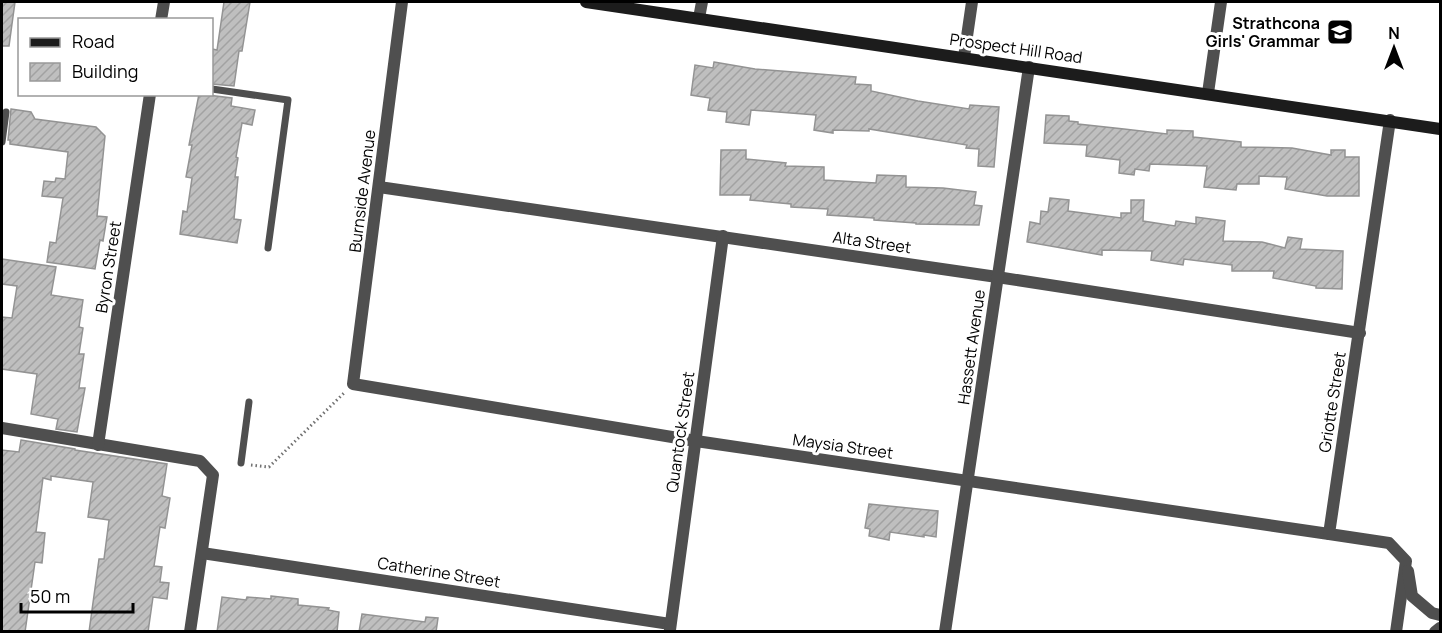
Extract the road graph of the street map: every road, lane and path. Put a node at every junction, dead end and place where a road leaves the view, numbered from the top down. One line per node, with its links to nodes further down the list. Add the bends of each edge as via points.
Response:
1 (164, 2): 7 (street)
2 (402, 2): 18 (street, Burnside Avenue)
3 (585, 2): 8 (street, Prospect Hill Road)
4 (702, 2): 8 (street)
5 (972, 2): 9 (street)
6 (1221, 2): 12 (street)
7 (161, 18)
8 (699, 18): 9 (street, Prospect Hill Road)
9 (964, 57): 10 (street, Prospect Hill Road)
10 (1029, 67): 12 (street, Prospect Hill Road); 21 (street, Hassett Avenue)
11 (213, 89): 20 (lane, via 288,99)
12 (1208, 93): 15 (street, Prospect Hill Road)
13 (150, 96): 27 (street, Byron Street)
14 (6, 112): 17 (lane)
15 (1390, 120): 16 (street, Prospect Hill Road); 22 (street, Griotte Street)
16 (1440, 129)
17 (2, 142)
18 (379, 187): 19 (street, Alta Street); 23 (street, Burnside Avenue)
19 (723, 236): 21 (street, Alta Street); 26 (street, Quantock Street)
20 (268, 248)
21 (997, 277): 22 (street, Alta Street); 29 (street, Hassett Avenue)
22 (1360, 333): 30 (street, Griotte Street)
23 (353, 384): 26 (street, Maysia Street); 28 (path, via 269,468)
24 (249, 402): 28 (lane)
25 (2, 428): 27 (street)
26 (696, 441): 29 (street, Maysia Street); 34 (street, Quantock Street)
27 (98, 445): 31 (street, via 200,461 213,474)
28 (241, 463)
29 (968, 481): 30 (street, Maysia Street); 37 (street, Hassett Avenue)
30 (1329, 534): 32 (street, via 1389,543)
31 (202, 553): 34 (street, Catherine Street); 36 (street)
32 (1406, 561): 33 (street, via 1412,596); 38 (street)
33 (1440, 615)
34 (670, 628)
35 (1440, 628): 39 (street)
36 (190, 632)
37 (945, 632)
38 (1396, 632)
39 (1435, 632)

